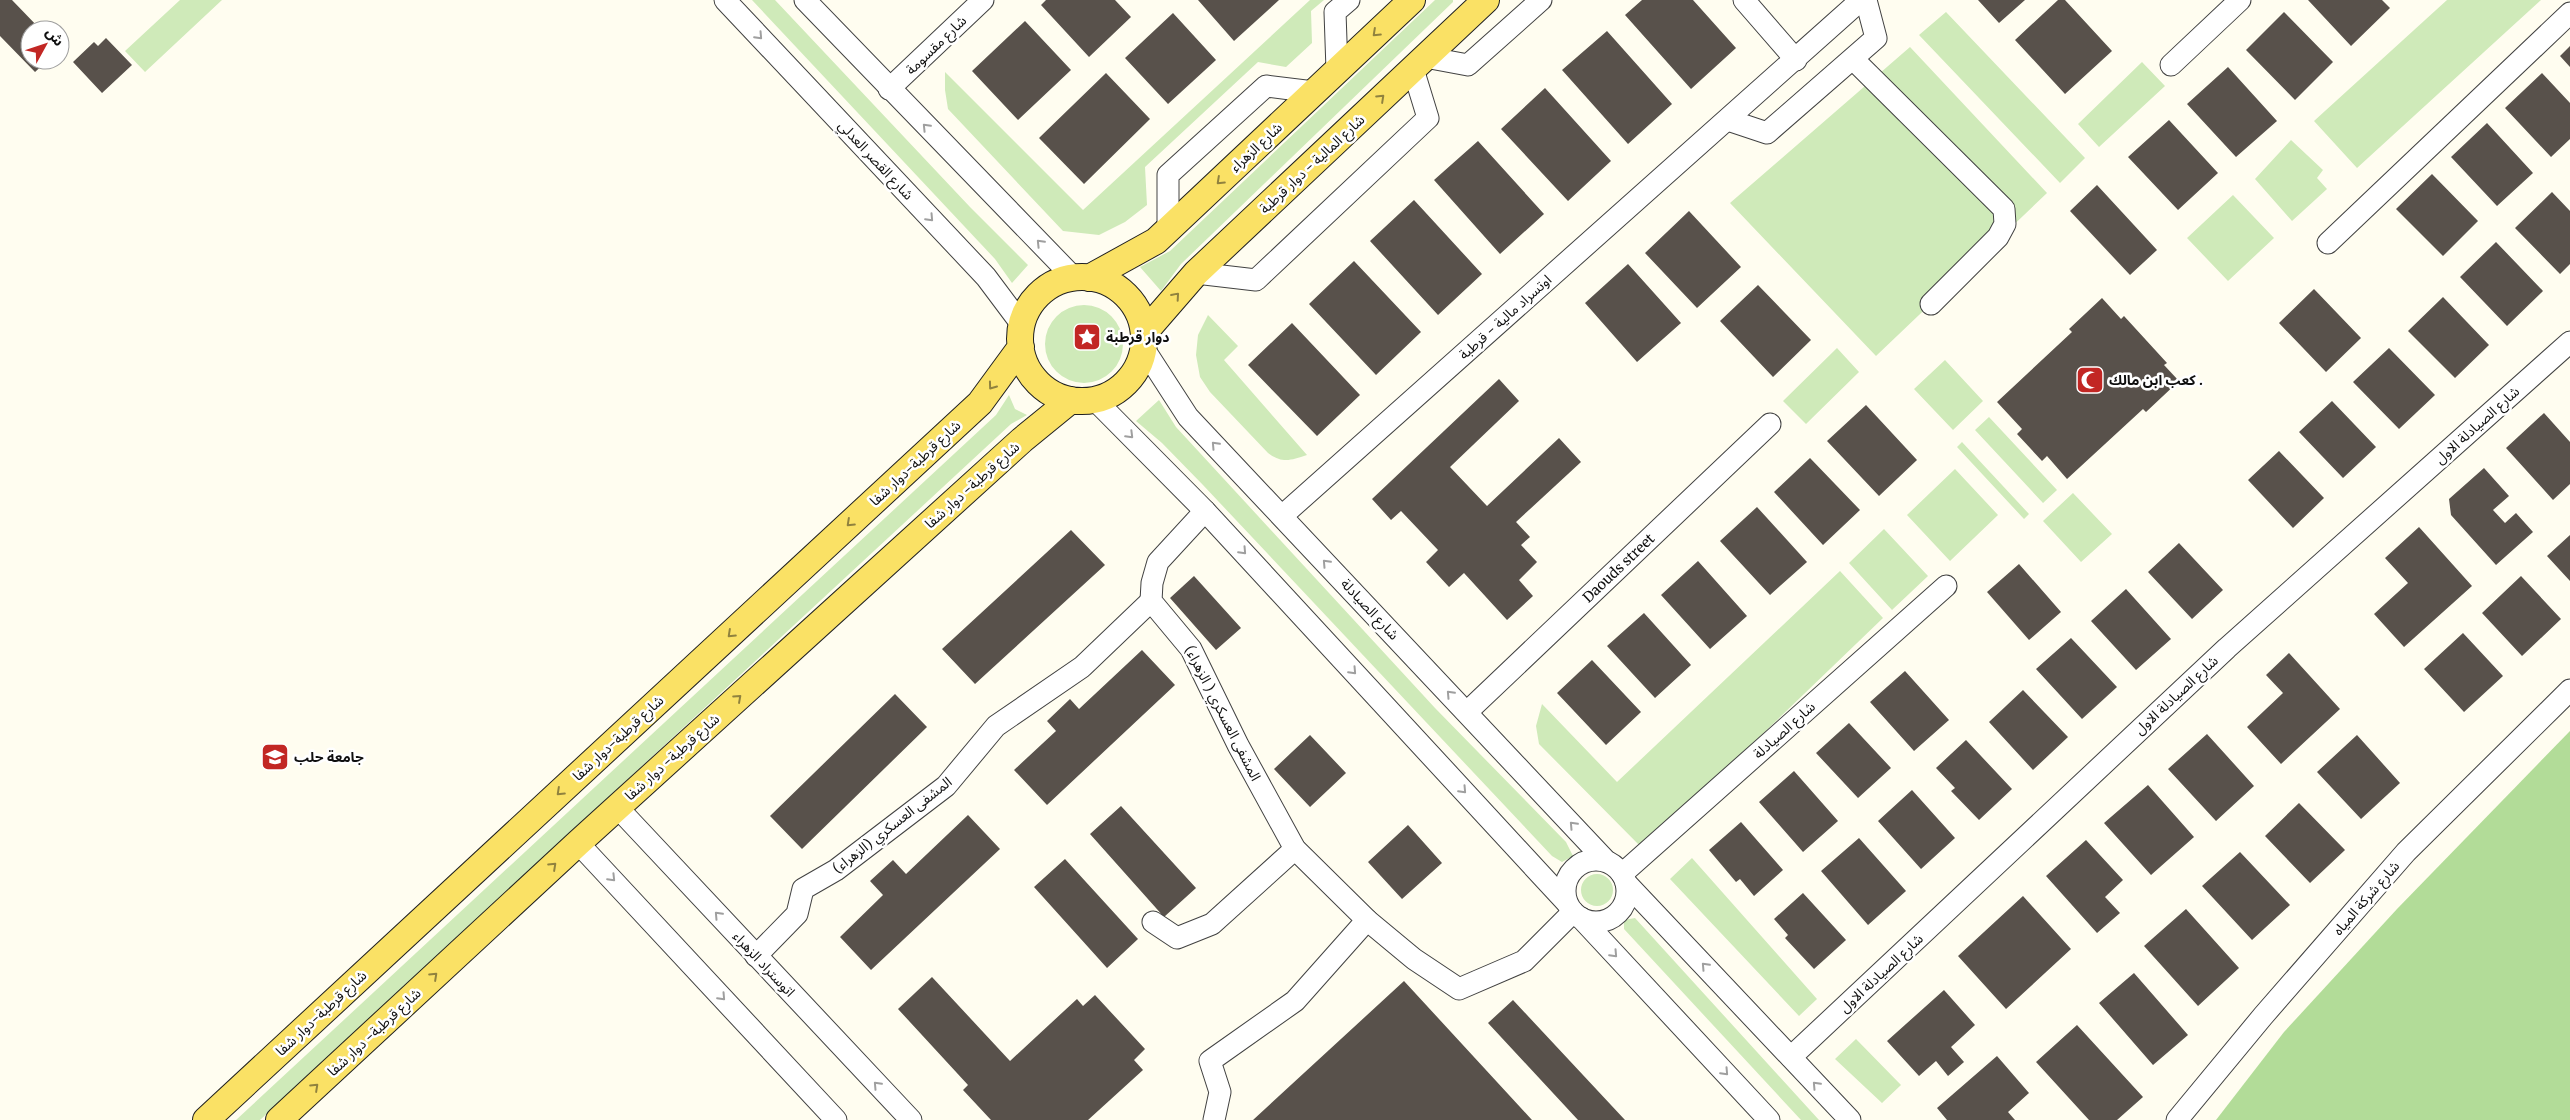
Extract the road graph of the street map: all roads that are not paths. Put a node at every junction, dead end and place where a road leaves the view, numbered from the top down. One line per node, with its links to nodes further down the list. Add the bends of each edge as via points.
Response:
1 (725, 0): 26 (street, شارع القصر العدلي, one-way to 26, via 986,277)
2 (805, 0): 18 (street)
3 (983, 0): 18 (street, شارع مقسومة)
4 (1349, 0): 17 (street, via 1335,12)
5 (1412, 0): 17 (main road, شارع الزهراء, one-way to 17)
6 (1486, 0): 15 (main road, شارع المالية - دوار قرطبة)
7 (1541, 0): 15 (street, via 1468,65)
8 (1744, 0): 14 (street)
9 (1862, 0): 14 (street, اوتسراد مالية - قرطبة)
10 (1866, 0): 13 (street, via 1876,38)
11 (2240, 0): 16 (street)
12 (2570, 13): 22 (street)
13 (1853, 59): 20 (street, via 1767,133); 25 (street, via 2004,209 2005,224 1998,237)
14 (1796, 60): 20 (street, اوتسراد مالية - قرطبة)
15 (1419, 63): 23 (main road, شارع المالية - دوار قرطبة, one-way to 15); 23 (street, via 1428,118 1256,280)
16 (2171, 65)
17 (1337, 70): 19 (main road, شارع الزهراء)
18 (889, 89): 24 (street, one-way to 18)
19 (1314, 92): 21 (main road, شارع الزهراء, one-way to 21); 21 (street, via 1266,86 1168,175)
20 (1728, 120): 32 (street, اوتسراد مالية - قرطبة)
21 (1168, 230): 24 (main road, شارع الزهراء, via 1156,241)
22 (2328, 243)
23 (1196, 273): 27 (main road, شارع المالية - دوار قرطبة, one-way to 23)
24 (1081, 278): 26 (main road, via 1056,283 1040,294 1028,308); 27 (main road, via 1109,283 1126,296 1139,313)
25 (1931, 304)
26 (1021, 336): 29 (main road, via 1026,366 1037,382 1052,394); 46 (main road, شارع قرطبة-دوار شفا, one-way to 46, via 980,403)
27 (1144, 341): 29 (main road, via 1136,372 1118,390); 32 (street, شارع الصيادلة, one-way to 27, via 1188,417)
28 (2570, 342): 45 (street, شارع الصيادلة الاول, via 2227,648)
29 (1083, 400): 31 (street, one-way to 31); 37 (main road, شارع قرطبة- دوار شفا, one-way to 29, via 1022,440)
30 (1770, 424): 36 (street, Daouds street)
31 (1205, 511): 34 (street, via 1158,562); 41 (street, one-way to 41)
32 (1282, 516): 36 (street, شارع الصيادلة, one-way to 32)
33 (1946, 586): 40 (street, شارع الصيادلة)
34 (1151, 601): 39 (street, المشفى العسكري ( الزهراء), via 1192,649 1238,745); 44 (street, المشفى العسكري (الزهراء), via 1082,667 996,726 946,786 836,870 803,889 797,914)
35 (2570, 690): 53 (street, شارع شركة المياه, via 2406,852)
36 (1467, 712): 40 (street, شارع الصيادلة, one-way to 36)
37 (617, 807): 38 (main road, شارع قرطبة- دوار شفا); 44 (street, اتوستراد الزهراء, one-way to 37)
38 (578, 842): 47 (main road, شارع قرطبة- دوار شفا, one-way to 38); 48 (street, one-way to 48)
39 (1295, 849): 42 (street, المشفى العسكري ( الزهراء)); 43 (street, via 1212,924 1177,938)
40 (1618, 873): 41 (street, via 1624,903 1614,915 1601,922); 41 (street, via 1591,860 1576,866 1565,883); 45 (street, شارع الصيادلة, one-way to 40)
41 (1573, 911): 42 (street, المشفى العسكري ( الزهراء), via 1524,961 1459,989 1414,959); 51 (street, one-way to 51)
42 (1367, 920): 50 (street, via 1295,1001 1210,1062 1220,1092)
43 (1153, 922)
44 (756, 956): 49 (street, اتوستراد الزهراء, one-way to 44)
45 (1791, 1057): 52 (street, شارع الصيادلة, one-way to 45)
46 (206, 1120)
47 (279, 1120)
48 (836, 1120)
49 (911, 1120)
50 (1214, 1120)
51 (1769, 1120)
52 (1850, 1120)
53 (2177, 1120)

